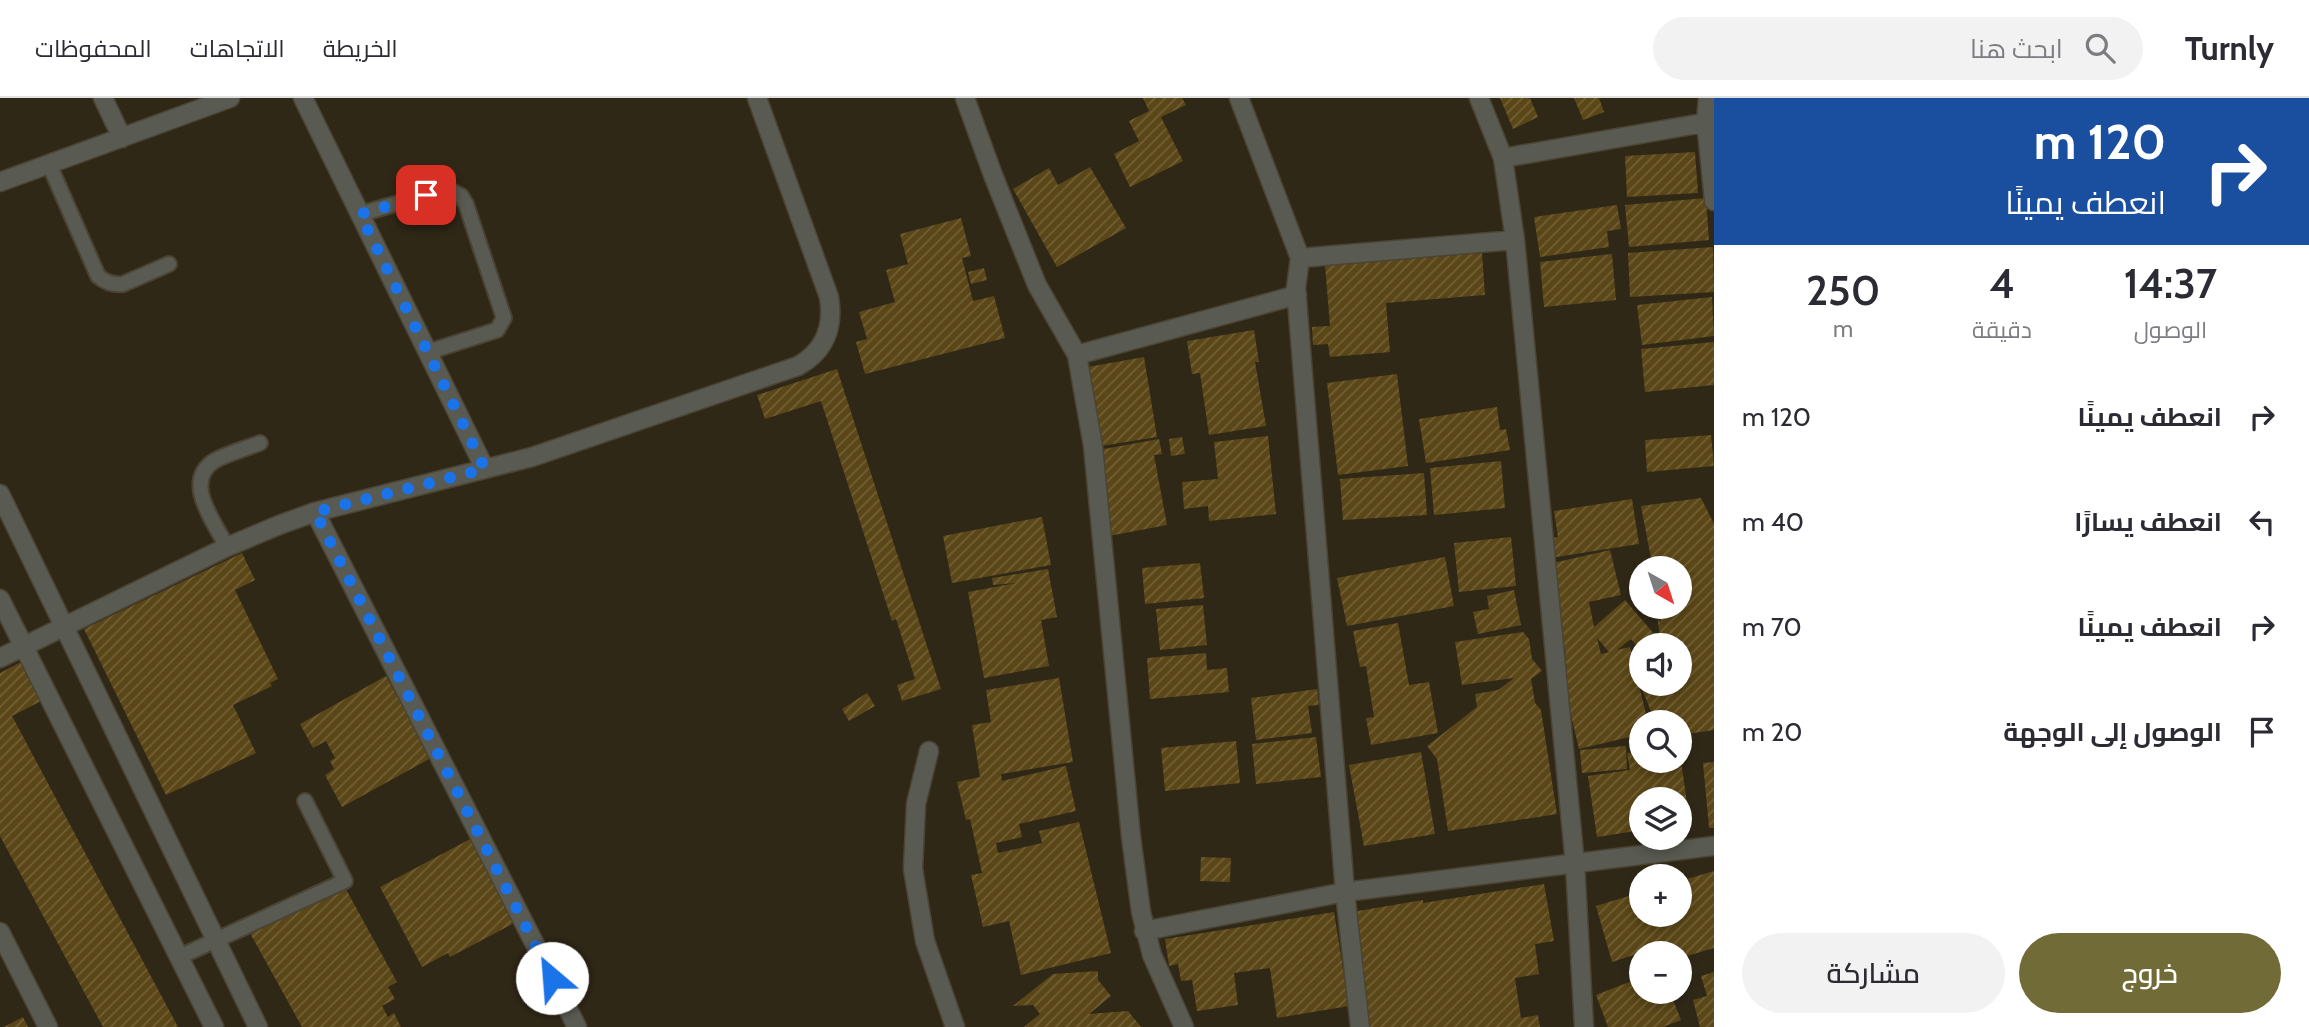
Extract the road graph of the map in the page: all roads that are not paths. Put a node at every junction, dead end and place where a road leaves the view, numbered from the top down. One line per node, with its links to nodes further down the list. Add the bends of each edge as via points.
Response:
1 (103, 98): 10 (street)
2 (230, 98): 10 (street)
3 (303, 98): 15 (street)
4 (757, 98): 23 (street, via 829,298 830,326 819,351 798,366)
5 (965, 98): 21 (street, via 1037,285)
6 (1239, 98): 17 (street)
7 (1479, 98): 11 (street)
8 (1708, 98): 9 (street)
9 (1710, 121): 11 (street); 14 (street)
10 (122, 138): 12 (street)
11 (1503, 158): 16 (street)
12 (50, 164): 13 (street); 18 (lane, via 104,281 123,284)
13 (0, 182)
14 (1714, 201)
15 (360, 214): 20 (street); 20 (lane, via 448,189 461,195 466,204 503,313 502,324 490,333)
16 (1515, 240): 17 (street); 34 (street)
17 (1300, 258): 19 (street)
18 (169, 264)
19 (1297, 295): 21 (street); 35 (street)
20 (428, 352): 23 (street)
21 (1077, 355): 37 (street, via 1093,446)
22 (260, 443): 26 (lane, via 214,462 202,476 199,492)
23 (485, 469): 25 (street)
24 (0, 494): 28 (street)
25 (315, 512): 26 (street); 43 (street)
26 (227, 547): 28 (street)
27 (0, 599): 29 (street)
28 (64, 627): 29 (street); 38 (street)
29 (24, 647): 30 (street); 39 (street)
30 (0, 658)
31 (929, 751): 44 (street, via 916,804 913,869 925,941)
32 (305, 801): 38 (lane, via 345,881)
33 (1714, 846): 34 (street)
34 (1575, 864): 35 (street); 47 (street)
35 (1345, 892): 37 (street); 46 (street)
36 (0, 932): 40 (street)
37 (1144, 932): 45 (street)
38 (216, 940): 39 (lane); 42 (street)
39 (179, 957): 41 (street)
40 (48, 1027)
41 (214, 1027)
42 (258, 1027)
43 (577, 1027)
44 (955, 1027)
45 (1184, 1027)
46 (1360, 1027)
47 (1584, 1027)

